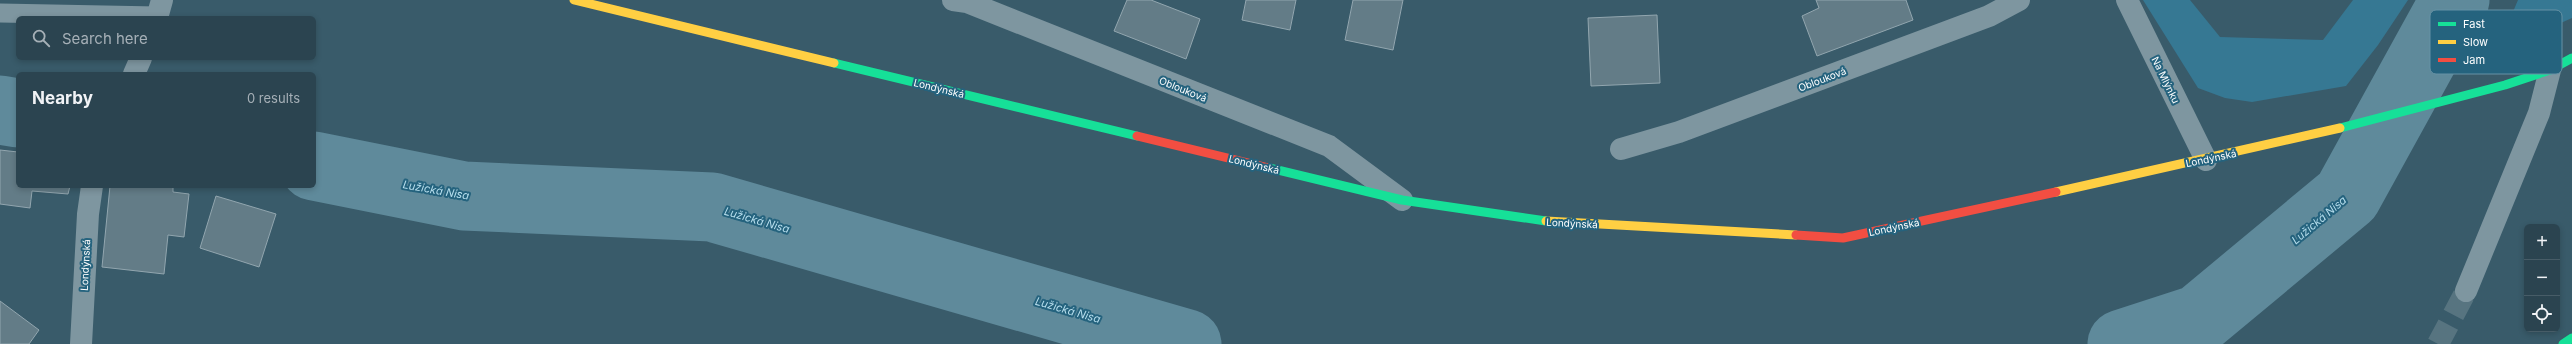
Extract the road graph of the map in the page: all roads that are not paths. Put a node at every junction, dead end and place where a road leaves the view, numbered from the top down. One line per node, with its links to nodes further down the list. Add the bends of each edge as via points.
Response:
1 (574, 0): 16 (main road, Londýnská)
2 (953, 0): 16 (street, Oblouková, via 967,2 1329,146)
3 (2020, 0): 13 (street, Oblouková, via 1974,22 1679,132)
4 (2127, 0): 14 (street, Na Mlýnku)
5 (159, 11): 6 (lane)
6 (0, 13)
7 (2572, 58): 9 (main road, Londýnská)
8 (140, 60): 10 (street)
9 (2562, 63)
10 (135, 72)
11 (2537, 74): 14 (main road, Londýnská, via 2462,97)
12 (2549, 74): 17 (street, via 2539,113)
13 (1621, 149)
14 (2206, 160): 16 (main road, Londýnská, via 1843,238 1534,220)
15 (92, 188): 19 (street, Londýnská, via 87,222)
16 (1402, 200)
17 (2466, 291)
18 (2572, 338): 20 (main road)
19 (81, 344)
20 (2563, 344)

